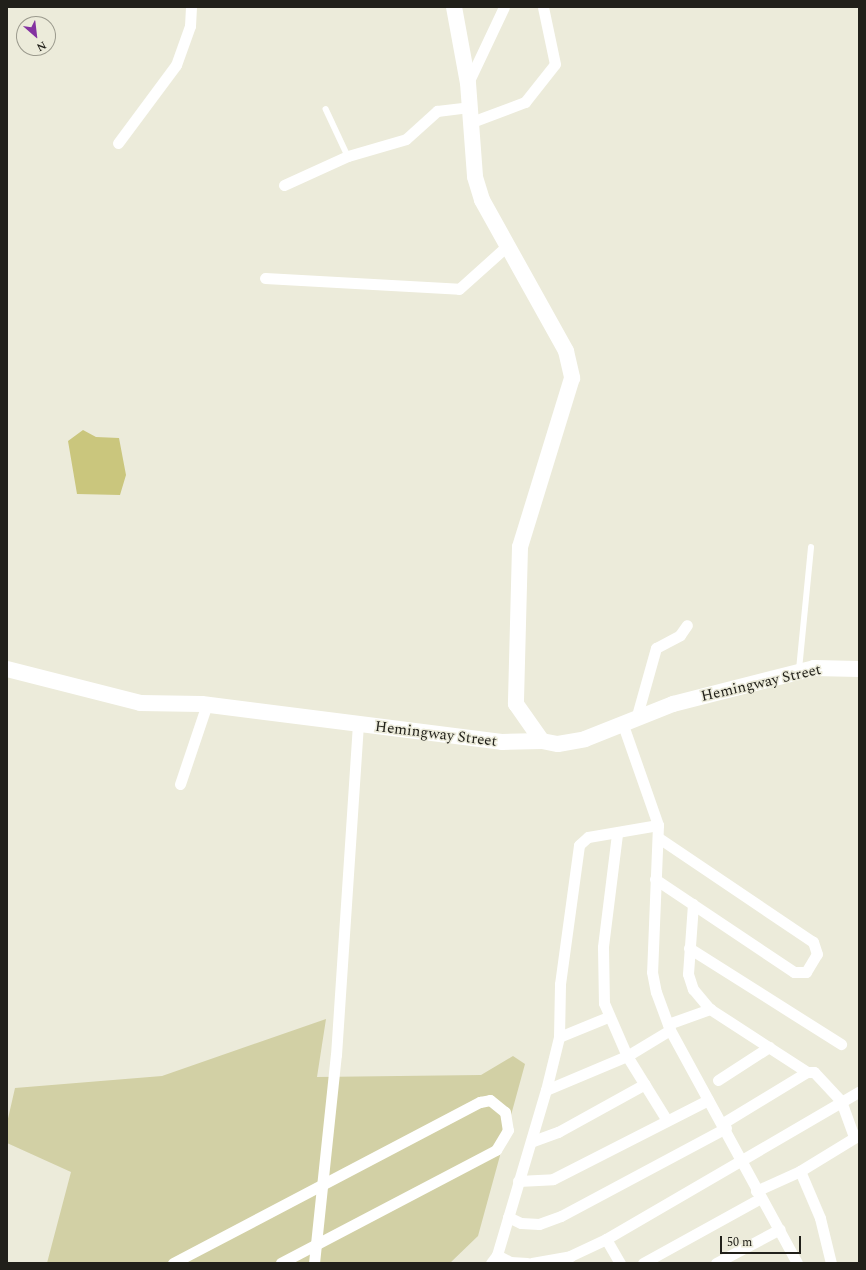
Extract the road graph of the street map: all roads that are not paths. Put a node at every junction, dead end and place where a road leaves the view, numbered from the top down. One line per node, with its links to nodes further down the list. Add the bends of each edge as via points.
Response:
1 (191, 7): 8 (street, via 190,26 176,65)
2 (454, 7): 5 (main road)
3 (504, 7): 5 (street)
4 (544, 7): 7 (street, via 555,64 526,102)
5 (468, 84): 7 (main road)
6 (326, 109): 9 (lane)
7 (469, 115): 9 (street, via 437,111 406,139); 11 (main road, via 475,177 482,200)
8 (118, 143)
9 (348, 156): 10 (street)
10 (284, 185)
11 (508, 245): 12 (street, via 459,290); 21 (main road, via 566,351 572,378 520,547 516,704)
12 (265, 278)
13 (811, 548): 17 (lane)
14 (687, 625): 19 (street, via 680,635 656,648)
15 (7, 669): 18 (main road, Hemingway Street, via 121,701)
16 (859, 669): 17 (main road, Hemingway Street, via 822,668)
17 (799, 672): 19 (main road, Hemingway Street, via 673,704)
18 (207, 704): 20 (main road, Hemingway Street); 22 (street)
19 (629, 722): 21 (main road, Hemingway Street, via 585,739 558,744); 23 (street)
20 (358, 724): 21 (main road, Hemingway Street, via 502,742); 50 (street, via 336,1055)
21 (542, 741)
22 (180, 784)
23 (658, 825): 24 (street); 25 (street)
24 (617, 834): 30 (street, via 603,947 601,986); 32 (street, via 588,837 580,845 560,984)
25 (659, 838): 26 (street); 27 (street, via 813,942 817,954 806,972 794,972)
26 (655, 879): 27 (street); 31 (street, via 652,972)
27 (693, 904): 28 (street)
28 (689, 948): 29 (street, via 690,982); 33 (street)
29 (710, 1009): 31 (street); 34 (street)
30 (608, 1017): 32 (street); 35 (street)
31 (669, 1027): 35 (street); 41 (street)
32 (559, 1037): 39 (street)
33 (841, 1044)
34 (769, 1047): 36 (street); 37 (street)
35 (627, 1056): 38 (street); 39 (street)
36 (807, 1072): 42 (street, via 825,1081); 44 (street)
37 (718, 1080)
38 (645, 1084): 43 (street); 46 (street, via 558,1132)
39 (546, 1090): 46 (street)
40 (859, 1092): 42 (street)
41 (708, 1100): 43 (street); 44 (street)
42 (841, 1101): 45 (street); 47 (street)
43 (666, 1119): 49 (street, via 554,1179)
44 (724, 1126): 47 (street); 52 (street, via 561,1216 539,1224 521,1223)
45 (857, 1135): 48 (street)
46 (533, 1141): 49 (street)
47 (742, 1160): 51 (street); 54 (street)
48 (800, 1171): 51 (street); 66 (street, via 820,1218)
49 (518, 1181): 52 (street)
50 (322, 1184): 55 (street); 55 (street, via 480,1102 496,1103 507,1118 507,1136 496,1150); 57 (street)
51 (758, 1195): 53 (street); 63 (street)
52 (508, 1217): 56 (street)
53 (780, 1229): 64 (street); 65 (street)
54 (606, 1239): 61 (street, via 570,1256); 62 (street)
55 (316, 1244): 58 (street); 59 (street)
56 (494, 1259): 60 (street)
57 (174, 1263)
58 (281, 1263)
59 (314, 1263)
60 (527, 1263)
61 (532, 1263)
62 (620, 1263)
63 (643, 1263)
64 (716, 1263)
65 (797, 1263)
66 (831, 1263)

